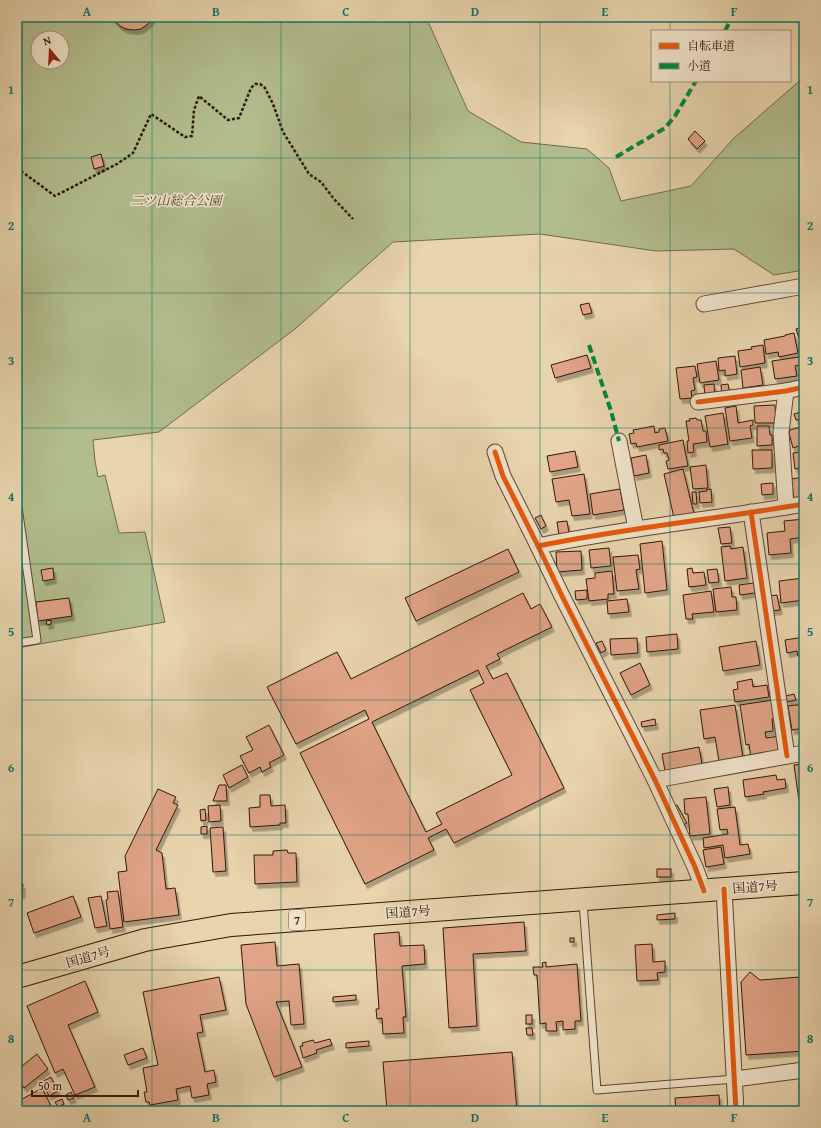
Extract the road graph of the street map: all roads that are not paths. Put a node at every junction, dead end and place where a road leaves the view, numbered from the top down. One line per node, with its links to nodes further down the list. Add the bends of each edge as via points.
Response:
1 (804, 286): 2 (street)
2 (704, 304)
3 (804, 387): 4 (street)
4 (786, 391): 5 (street); 10 (street, via 781,432)
5 (698, 402)
6 (619, 441): 12 (street)
7 (495, 452): 13 (street, via 503,476)
8 (17, 500): 14 (lane, via 37,640)
9 (804, 504): 10 (street)
10 (786, 507): 11 (street)
11 (751, 512): 12 (street); 16 (street)
12 (636, 528): 13 (street)
13 (538, 546): 17 (street)
14 (17, 643)
15 (804, 753): 16 (street)
16 (787, 756): 17 (street)
17 (655, 780): 19 (street, via 695,867)
18 (804, 883): 19 (highway, 国道7号 / 7)
19 (714, 890): 20 (highway, 国道7号 / 7); 23 (street)
20 (583, 900): 21 (highway, 国道7号 / 7, via 231,925 145,940); 23 (lane, via 597,1090)
21 (17, 977)
22 (804, 1070): 23 (street)
23 (734, 1079): 24 (street)
24 (736, 1111)

